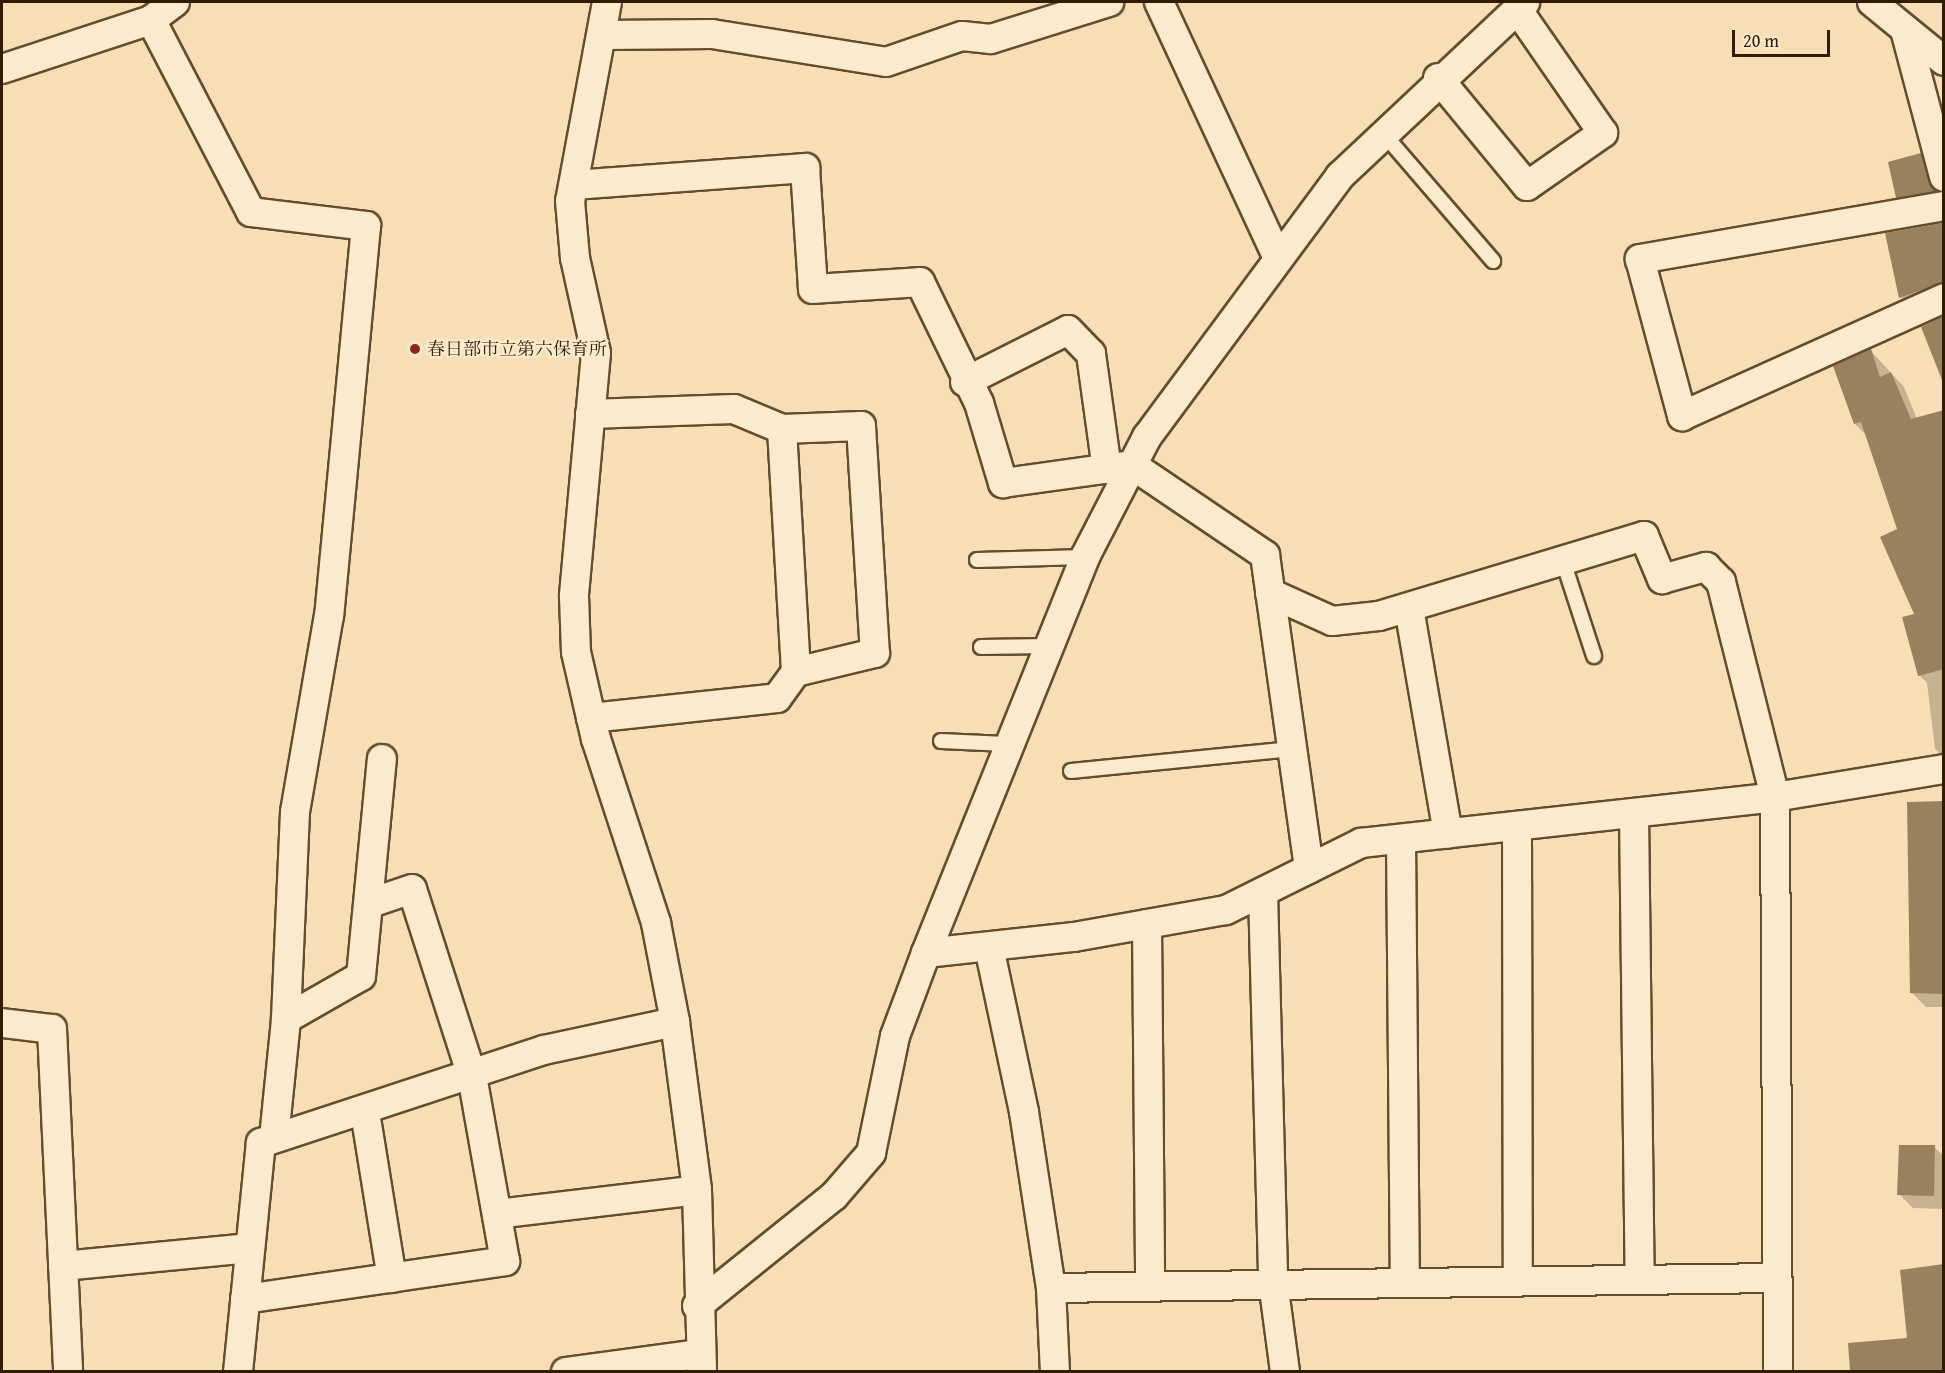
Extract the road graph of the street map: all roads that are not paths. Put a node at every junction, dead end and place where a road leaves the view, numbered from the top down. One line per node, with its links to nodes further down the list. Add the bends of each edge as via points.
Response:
1 (175, 2): 7 (street)
2 (606, 2): 9 (street)
3 (1109, 2): 9 (street, via 990,39 962,36 886,62 712,34)
4 (1159, 2): 17 (street)
5 (1872, 2): 8 (street)
6 (1521, 5): 12 (street); 12 (street, via 1603,133 1527,186)
7 (151, 20): 11 (street); 51 (street, via 251,212 366,226 327,594 329,615 295,812)
8 (1905, 30): 10 (street); 14 (street)
9 (603, 34): 15 (street)
10 (1944, 61)
11 (2, 69)
12 (1438, 78): 13 (street)
13 (1383, 133): 17 (street, via 1340,176); 18 (lane)
14 (1944, 177)
15 (574, 185): 20 (street, via 805,168 813,289 920,282); 21 (street, via 575,258 596,353)
16 (1944, 206): 19 (street, via 1640,259 1682,416)
17 (1277, 256): 23 (street)
18 (1494, 261)
19 (1944, 298)
20 (965, 382): 23 (street, via 979,403 1004,483); 23 (street, via 1068,330 1091,354)
21 (590, 414): 22 (street, via 734,409); 33 (street, via 574,596 576,652)
22 (782, 429): 32 (street); 32 (street, via 861,426 873,629 874,653)
23 (1119, 467): 24 (street); 27 (street, via 1264,555)
24 (1085, 558): 25 (lane); 29 (street)
25 (977, 560)
26 (1563, 561): 28 (street); 31 (lane); 40 (street, via 1644,536 1662,579 1707,567 1721,582)
27 (1270, 593): 28 (street, via 1332,621); 36 (street)
28 (1410, 608): 43 (street)
29 (1047, 646): 30 (lane); 35 (street)
30 (981, 648)
31 (1594, 656)
32 (796, 672): 33 (street, via 777,698)
33 (591, 718): 52 (street, via 656,923)
34 (941, 741): 35 (lane)
35 (1006, 744): 50 (street)
36 (1292, 749): 39 (lane); 45 (street)
37 (382, 759): 47 (street)
38 (1944, 769): 40 (street)
39 (1071, 771)
40 (1775, 797): 41 (street); 63 (street)
41 (1634, 813): 42 (street); 62 (street)
42 (1517, 826): 43 (street); 65 (street)
43 (1448, 834): 44 (street)
44 (1401, 839): 45 (street, via 1361,843); 64 (street)
45 (1309, 869): 46 (street)
46 (1263, 892): 48 (street, via 1226,910); 66 (street)
47 (368, 904): 51 (street, via 361,976); 54 (street, via 412,889)
48 (1148, 924): 49 (street); 67 (street)
49 (989, 947): 50 (street); 68 (street, via 1024,1112)
50 (926, 952): 70 (street, via 894,1036 871,1153 834,1196)
51 (286, 1019): 56 (street)
52 (675, 1022): 54 (street, via 544,1050); 57 (street)
53 (2, 1023): 60 (street, via 52,1029)
54 (472, 1076): 55 (street); 58 (street)
55 (365, 1112): 56 (street); 61 (street)
56 (274, 1138): 59 (street, via 261,1143)
57 (697, 1190): 58 (street); 70 (street)
58 (496, 1214): 61 (street, via 505,1262)
59 (250, 1248): 60 (street); 69 (street)
60 (63, 1266): 72 (street)
61 (392, 1278): 69 (street)
62 (1640, 1278): 63 (street); 65 (street)
63 (1775, 1278): 77 (street)
64 (1405, 1279): 65 (street); 66 (street)
65 (1518, 1279)
66 (1274, 1282): 67 (street); 76 (street)
67 (1150, 1285): 68 (street)
68 (1051, 1288): 75 (street)
69 (245, 1299): 73 (street)
70 (697, 1306): 71 (street)
71 (701, 1363): 74 (street)
72 (68, 1371)
73 (238, 1371)
74 (566, 1371)
75 (1055, 1371)
76 (1285, 1371)
77 (1778, 1371)

